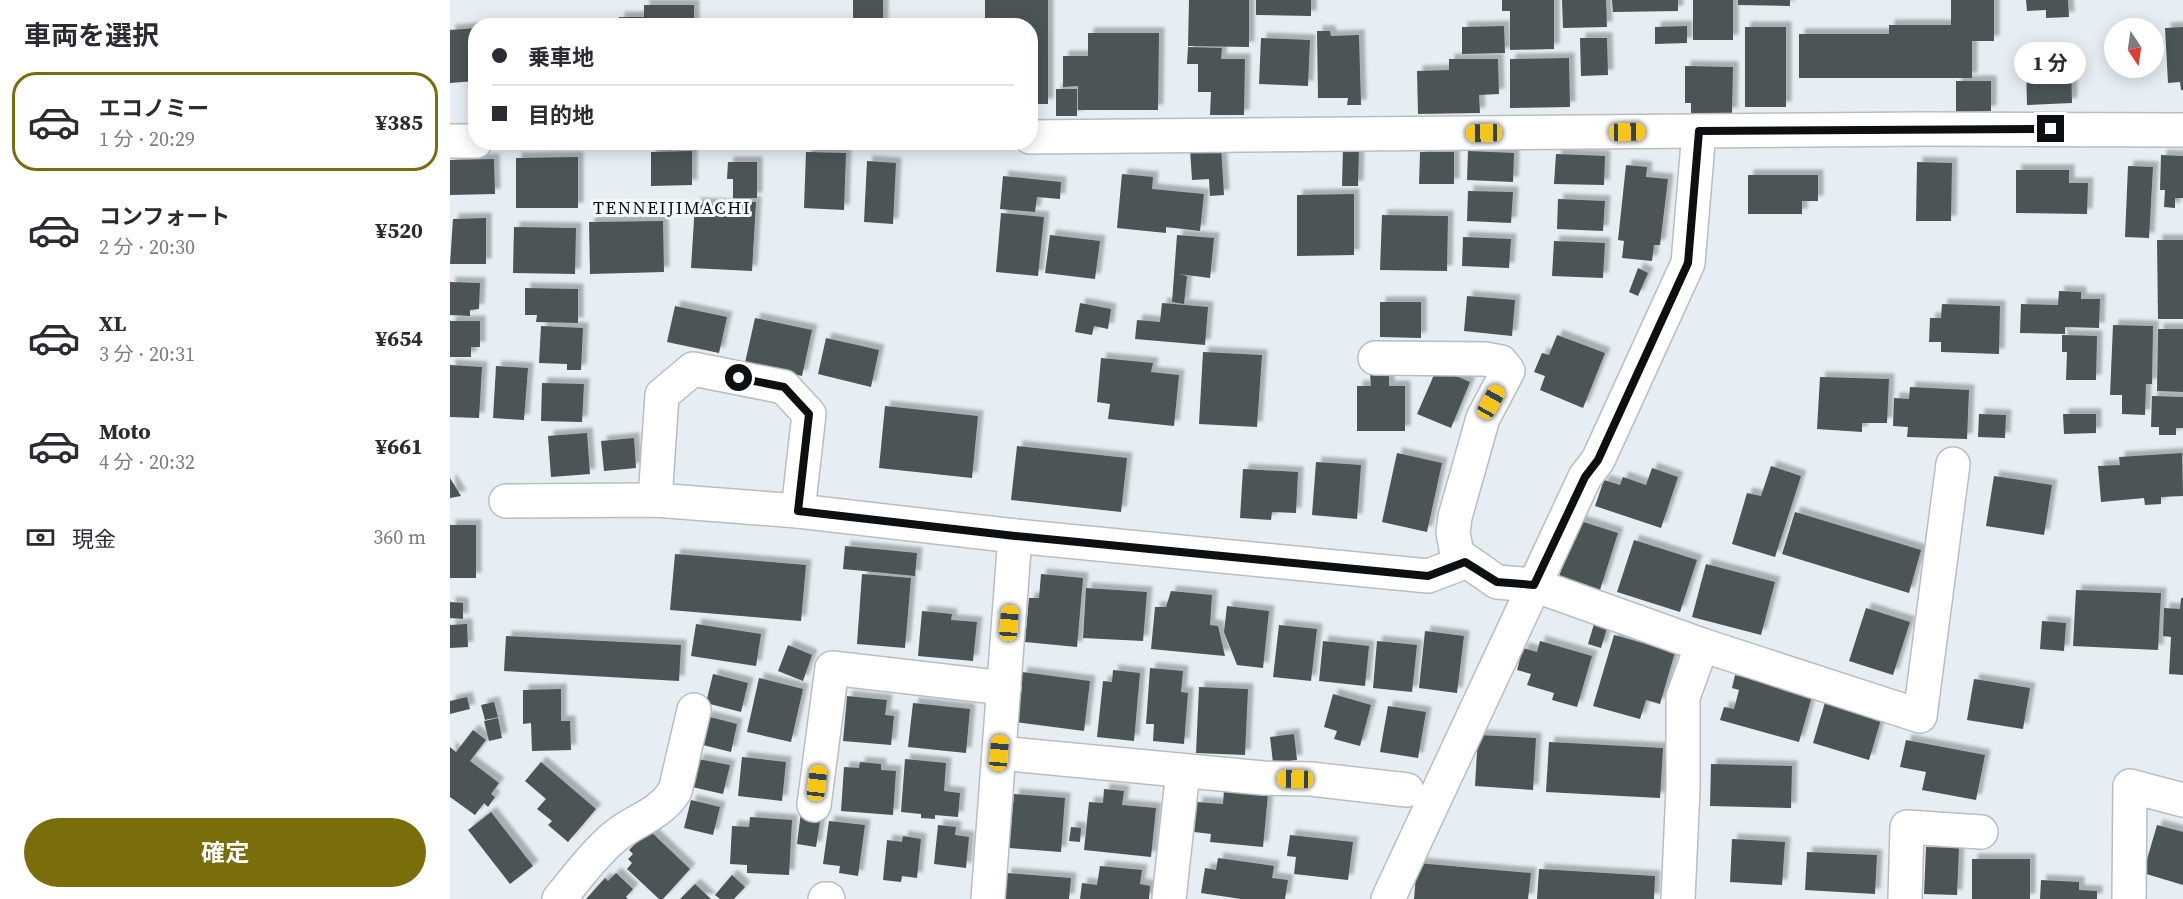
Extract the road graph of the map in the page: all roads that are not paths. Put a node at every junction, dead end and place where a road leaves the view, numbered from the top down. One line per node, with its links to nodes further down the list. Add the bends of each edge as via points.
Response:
1 (2183, 130): 2 (street)
2 (1699, 131): 3 (street); 13 (street, via 1688,263 1598,460 1585,477)
3 (1038, 136)
4 (450, 141): 5 (street)
5 (468, 141)
6 (1375, 358): 12 (street, via 1485,359 1501,362 1508,371 1483,418 1455,516 1457,554)
7 (1953, 464): 14 (street, via 1920,716)
8 (655, 500): 9 (street); 10 (street); 10 (street, via 662,395 693,369 784,387 809,414)
9 (506, 501)
10 (798, 511): 11 (street)
11 (1015, 536): 12 (street, via 1428,576); 15 (street)
12 (1465, 562): 13 (street, via 1497,582)
13 (1534, 585): 14 (street); 26 (street)
14 (1702, 645): 27 (street, via 1683,697)
15 (1005, 688): 17 (street); 21 (street, via 832,668)
16 (694, 710): 23 (street, via 675,791 668,802 611,839)
17 (999, 753): 18 (street); 24 (street)
18 (1183, 771): 19 (street); 25 (street)
19 (1407, 790)
20 (2183, 800): 29 (street, via 2130,786)
21 (814, 806)
22 (1981, 832): 28 (street, via 1907,827)
23 (559, 899)
24 (988, 899)
25 (1169, 899)
26 (1388, 899)
27 (1678, 899)
28 (1905, 899)
29 (2129, 899)

